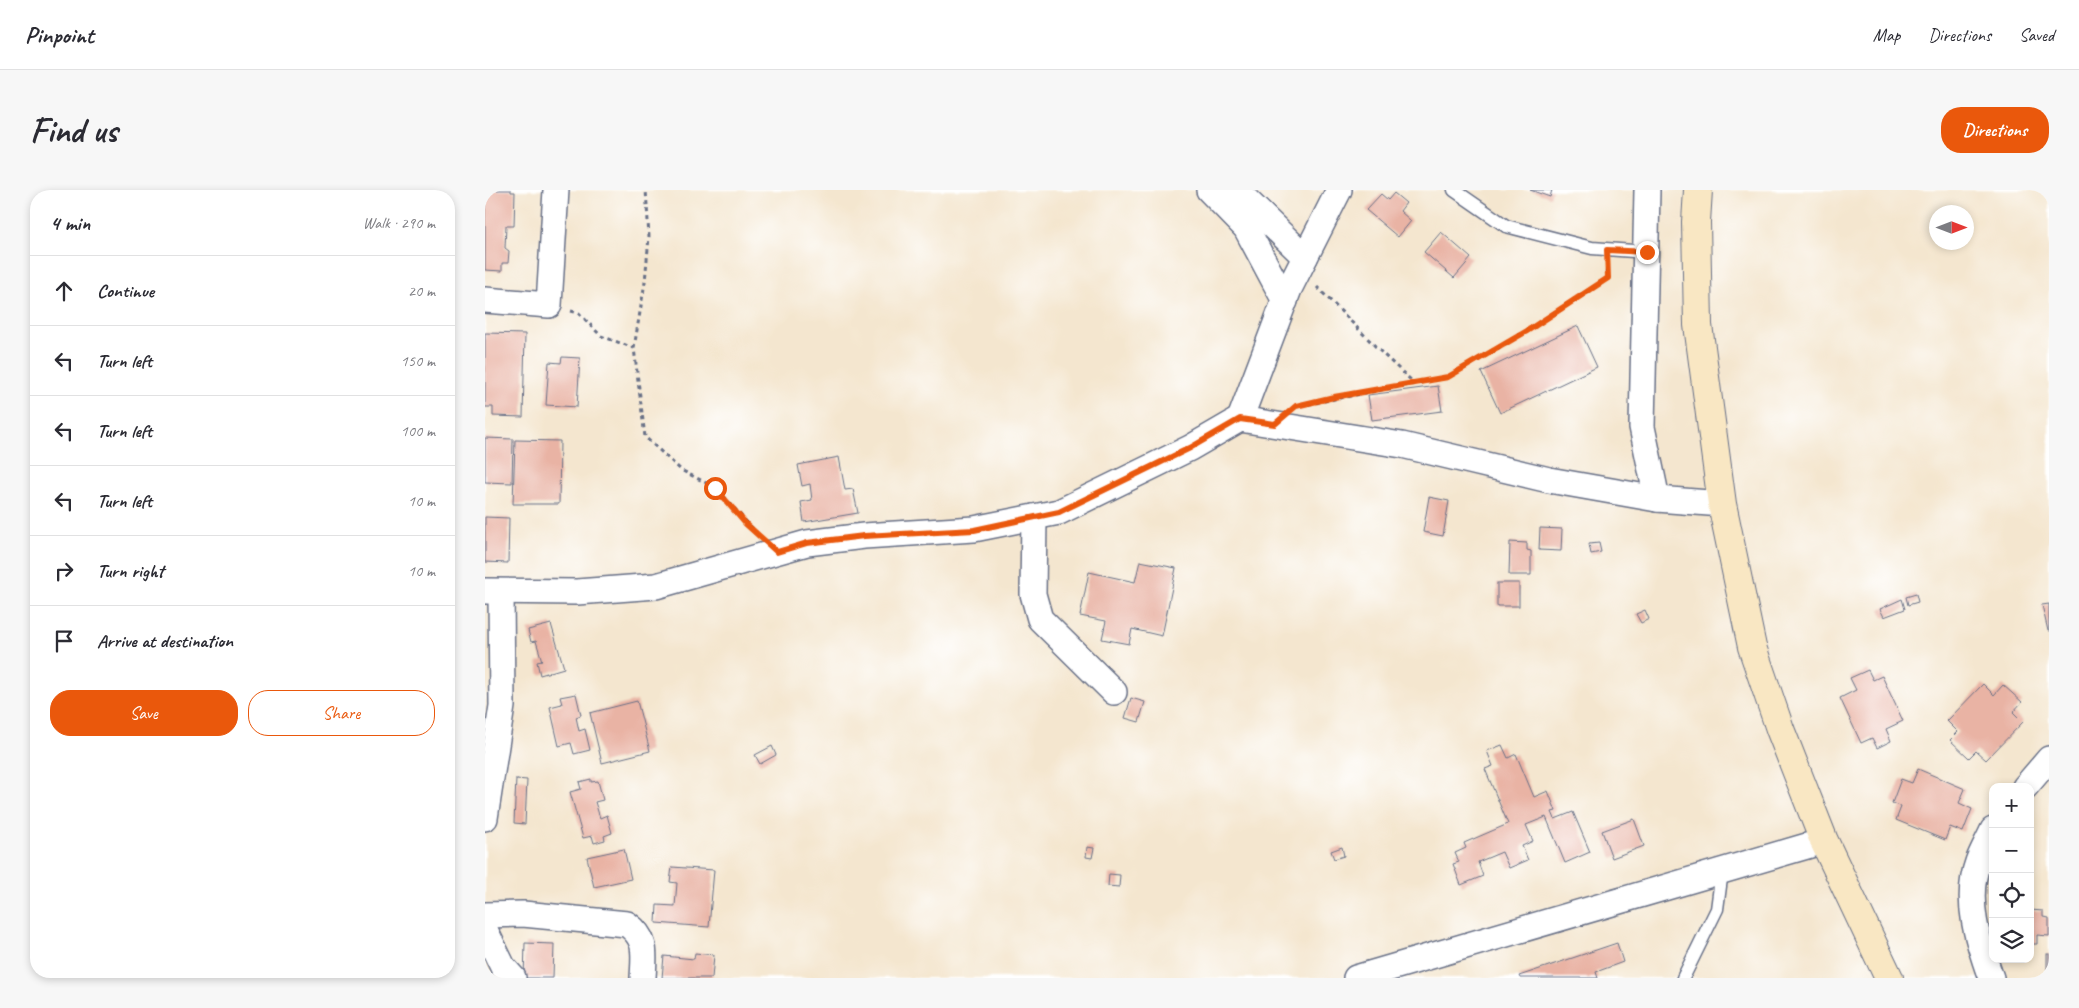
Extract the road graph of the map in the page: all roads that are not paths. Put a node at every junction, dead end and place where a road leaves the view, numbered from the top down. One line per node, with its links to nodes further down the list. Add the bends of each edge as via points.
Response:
1 (556, 190): 10 (street, via 549,305)
2 (1209, 190): 11 (street, via 1246,228)
3 (1236, 190): 9 (street)
4 (1339, 190): 9 (street)
5 (1454, 190): 8 (lane, via 1506,226 1592,248)
6 (1647, 190): 8 (street)
7 (1698, 190): 14 (main road, via 1698,325)
8 (1647, 252): 13 (street, via 1642,427)
9 (1302, 263): 11 (street)
10 (485, 300)
11 (1285, 301): 12 (street)
12 (1240, 419): 13 (street, via 1402,445 1549,480); 15 (street, via 1190,448 1059,512)
13 (1657, 499): 14 (street)
14 (1722, 504): 20 (main road, via 1752,647)
15 (1034, 517): 16 (street, via 974,530 864,536 807,543 656,586 577,592); 17 (street, via 1033,594 1040,619)
16 (493, 592): 18 (street, via 502,706)
17 (1114, 692)
18 (485, 818)
19 (1989, 838): 29 (street, via 1977,862 1972,888 1973,917)
20 (1824, 841): 21 (street); 28 (main road)
21 (1721, 871): 26 (street); 27 (lane, via 1717,910)
22 (485, 916): 25 (street, via 523,914 627,924 638,932 644,946)
23 (485, 930): 24 (street, via 503,967)
24 (513, 978)
25 (643, 978)
26 (1356, 978)
27 (1683, 978)
28 (1889, 978)
29 (1991, 978)

